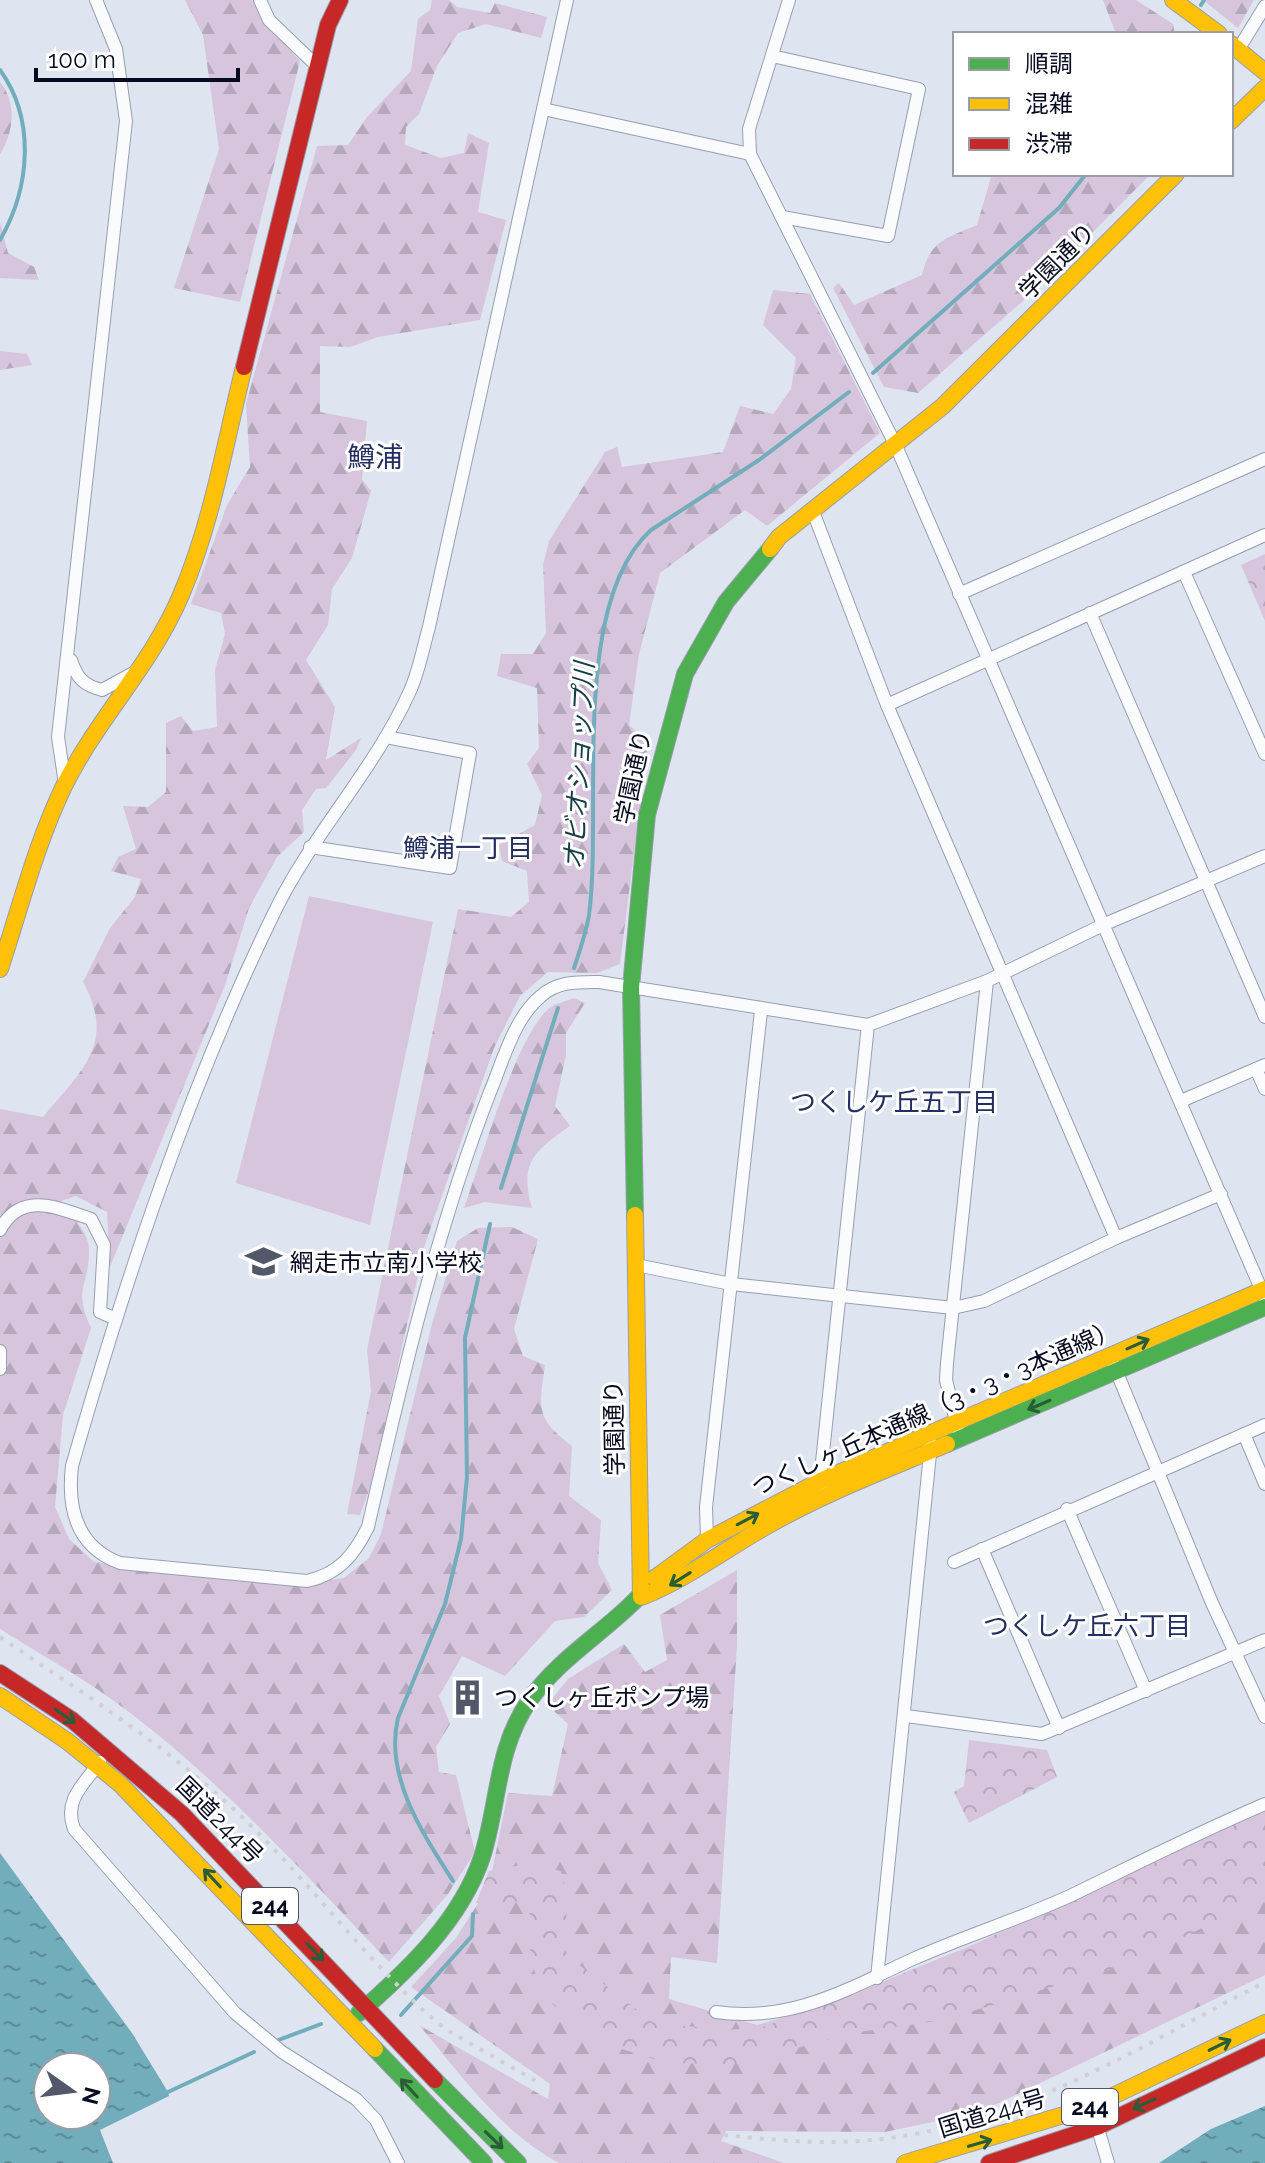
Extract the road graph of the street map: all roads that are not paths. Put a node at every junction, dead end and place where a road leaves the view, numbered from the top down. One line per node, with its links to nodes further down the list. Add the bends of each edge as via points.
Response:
1 (96, 0): 26 (street, via 116,49 126,121)
2 (260, 0): 11 (street, via 269,20)
3 (340, 0): 11 (main road)
4 (567, 0): 14 (street)
5 (789, 0): 10 (street)
6 (1173, 0): 8 (main road)
7 (1265, 6): 9 (street)
8 (1216, 32)
9 (1235, 47): 12 (main road)
10 (772, 56): 16 (street, via 749,129); 18 (street, via 919,89 888,236)
11 (318, 67): 28 (main road, via 198,553 180,598)
12 (1265, 72)
13 (1265, 88): 15 (main road)
14 (543, 109): 16 (street); 30 (street, via 429,627 412,688)
15 (1233, 119)
16 (750, 154): 18 (street)
17 (1174, 176): 19 (main road, 学園通り, via 1003,349)
18 (782, 217): 19 (street)
19 (896, 446): 21 (main road, 学園通り); 24 (street)
20 (1265, 459): 24 (street)
21 (812, 509): 29 (street); 40 (main road, 学園通り, via 749,570 685,674 647,815)
22 (1265, 535): 23 (street)
23 (1184, 572): 25 (street); 31 (street)
24 (959, 594): 27 (street)
25 (1090, 613): 27 (street); 35 (street)
26 (69, 657): 28 (street, via 77,676 102,690); 32 (street, via 58,737)
27 (986, 660): 29 (street); 36 (street)
28 (138, 670): 32 (main road)
29 (887, 705): 38 (street)
30 (386, 737): 33 (street); 33 (street, via 470,753 450,868)
31 (1265, 754)
32 (65, 784): 37 (main road)
33 (310, 847): 55 (street, via 263,936 216,1045)
34 (1265, 856): 35 (street)
35 (1207, 880): 36 (street); 42 (street)
36 (1105, 924): 38 (street); 46 (street)
37 (0, 969)
38 (1002, 972): 39 (street); 49 (street)
39 (987, 981): 43 (street); 54 (street)
40 (631, 987): 41 (street); 50 (main road, 学園通り); 55 (street, via 566,982 541,995 522,1019 462,1166 433,1259 368,1527 354,1554 326,1577 307,1581 120,1563 100,1556 88,1542 71,1509 70,1477)
41 (761, 1011): 43 (street); 51 (street)
42 (1265, 1017)
43 (868, 1025): 52 (street)
44 (1261, 1067): 45 (street); 46 (street)
45 (1265, 1089)
46 (1181, 1101): 47 (street)
47 (1221, 1194): 49 (street); 53 (street)
48 (0, 1230): 55 (street, via 9,1216 29,1205 53,1205 91,1219 104,1245 100,1312)
49 (1116, 1238): 54 (street, via 984,1301)
50 (636, 1265): 51 (street); 70 (main road, 学園通り)
51 (731, 1284): 52 (street); 67 (street, via 706,1507)
52 (838, 1296): 54 (street); 65 (street)
53 (1264, 1296): 57 (main road, つくしヶ丘本通線（3・3・3本通線）)
54 (953, 1308): 60 (street, via 946,1380)
55 (116, 1319)
56 (0, 1351): 58 (street)
57 (1114, 1364): 60 (main road, つくしヶ丘本通線（3・3・3本通線）); 63 (street)
58 (0, 1369)
59 (1265, 1425): 61 (street)
60 (959, 1430): 62 (main road, つくしヶ丘本通線（3・3・3本通線）)
61 (1244, 1434): 63 (street); 64 (street)
62 (929, 1441): 65 (main road, つくしヶ丘本通線（3・3・3本通線）); 76 (street)
63 (1157, 1471): 66 (street); 72 (street)
64 (1265, 1484)
65 (822, 1488): 67 (main road, つくしヶ丘本通線（3・3・3本通線）, one-way to 65); 70 (main road, つくしヶ丘本通線（3・3・3本通線）, one-way to 70, via 669,1586)
66 (1067, 1509): 68 (street); 74 (street)
67 (707, 1540): 70 (main road, つくしヶ丘本通線（3・3・3本通線）, via 661,1571)
68 (982, 1549): 69 (street); 78 (street)
69 (954, 1562)
70 (641, 1597): 83 (main road, つくしヶ丘本通線（3・3・3本通線）, via 551,1673 529,1701 500,1763 482,1856 461,1905)
71 (1265, 1640): 72 (street)
72 (1234, 1652): 74 (street); 77 (street)
73 (0, 1673): 79 (main road, 国道244号 / 244, one-way to 79)
74 (1146, 1691): 78 (street)
75 (0, 1696): 80 (main road, 国道244号 / 244)
76 (906, 1716): 78 (street, via 1042,1734); 82 (street)
77 (1265, 1717)
78 (1059, 1728)
79 (109, 1749): 80 (street); 83 (main road, 国道244号 / 244, one-way to 83, via 182,1814)
80 (98, 1765): 85 (main road, 国道244号 / 244, one-way to 80); 90 (street, via 70,1802 74,1829 235,2013 282,2052 356,2099 376,2120)
81 (1265, 1804): 82 (street)
82 (877, 1978): 84 (street, via 832,1999 785,2012)
83 (366, 2006): 85 (main road, つくしヶ丘本通線（3・3・3本通線）); 92 (main road, 国道244号 / 244, one-way to 92)
84 (716, 2012)
85 (349, 2022): 91 (main road, 国道244号 / 244, one-way to 85)
86 (1265, 2023): 88 (main road, 国道244号 / 244, one-way to 86)
87 (1265, 2047): 89 (main road, 国道244号 / 244, one-way to 89)
88 (1090, 2107): 89 (street); 93 (main road, 国道244号 / 244, one-way to 88)
89 (1097, 2127): 94 (main road, 国道244号 / 244); 95 (street)
90 (398, 2163)
91 (484, 2163)
92 (518, 2163)
93 (905, 2163)
94 (989, 2163)
95 (1108, 2163)

